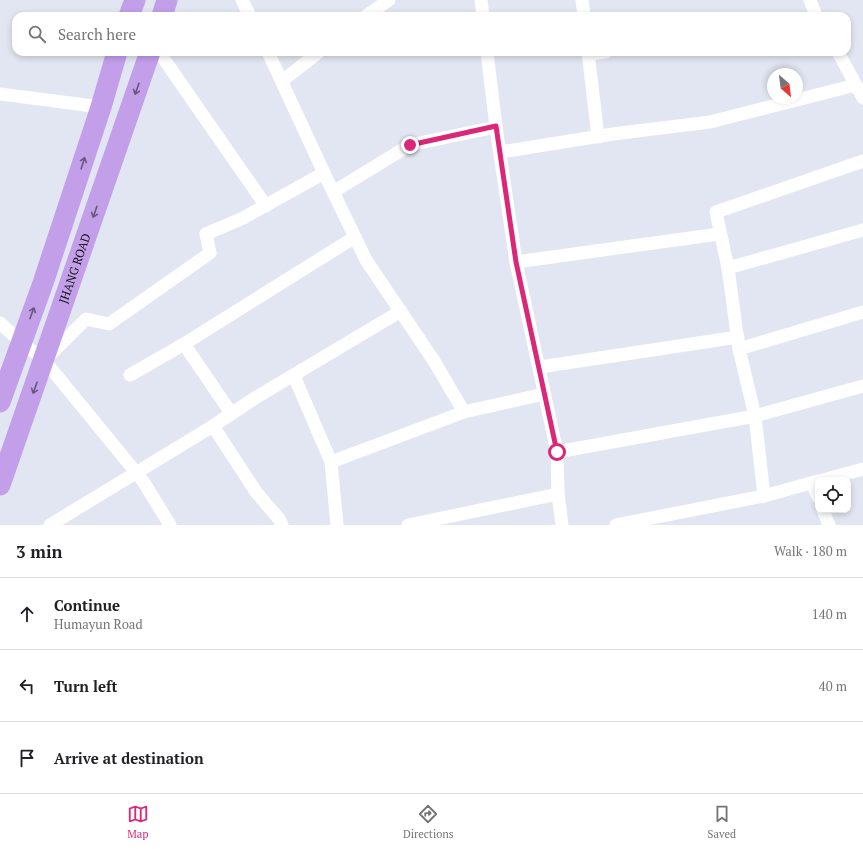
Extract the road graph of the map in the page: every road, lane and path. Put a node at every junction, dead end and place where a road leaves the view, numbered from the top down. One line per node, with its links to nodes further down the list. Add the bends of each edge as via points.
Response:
1 (135, 0): 8 (highway)
2 (167, 0): 9 (highway)
3 (242, 0): 10 (street)
4 (389, 0): 11 (street)
5 (481, 0): 12 (street)
6 (582, 0): 13 (street)
7 (810, 0): 14 (street)
8 (130, 12)
9 (163, 12)
10 (248, 12)
11 (372, 12)
12 (482, 12)
13 (584, 12)
14 (814, 12)
15 (116, 56): 27 (highway)
16 (149, 56): 46 (highway, JHANG ROAD, one-way to 46)
17 (162, 56): 34 (street)
18 (270, 56): 23 (street)
19 (314, 56): 23 (street)
20 (487, 56): 28 (street)
21 (589, 56): 29 (street)
22 (840, 56): 24 (street)
23 (282, 81): 32 (street)
24 (856, 85): 26 (street); 29 (street, via 710,122)
25 (0, 94): 27 (street)
26 (863, 98)
27 (101, 108): 43 (highway, one-way to 27, via 43,284)
28 (496, 126): 30 (street); 33 (street, via 410,145)
29 (598, 137): 30 (street)
30 (501, 152): 38 (street)
31 (863, 162): 36 (street, via 716,212)
32 (324, 173): 33 (street); 34 (street)
33 (333, 192): 37 (street)
34 (266, 206): 46 (street, via 206,234 210,253 109,324 86,320)
35 (863, 230): 39 (street)
36 (720, 234): 38 (street); 39 (street)
37 (356, 237): 40 (street, via 366,260); 45 (street)
38 (516, 262): 47 (street)
39 (728, 268): 44 (street)
40 (401, 312): 49 (street); 53 (street)
41 (863, 312): 44 (street)
42 (0, 323): 43 (street)
43 (21, 342): 46 (street); 52 (highway)
44 (738, 343): 47 (street); 55 (street)
45 (184, 344): 48 (street); 54 (street)
46 (44, 360): 60 (street); 63 (highway, JHANG ROAD, one-way to 63)
47 (540, 367): 51 (street)
48 (130, 375)
49 (294, 376): 54 (street); 58 (street)
50 (863, 386): 55 (street)
51 (544, 394): 53 (street); 57 (street)
52 (0, 402)
53 (464, 412): 58 (street)
54 (231, 413): 56 (street)
55 (755, 416): 57 (street); 65 (street)
56 (213, 426): 60 (street); 69 (street, via 256,492)
57 (557, 452): 64 (street)
58 (331, 462): 70 (street)
59 (863, 469): 61 (street)
60 (135, 473): 67 (street); 68 (street, via 143,481)
61 (833, 477)
62 (815, 482): 65 (street)
63 (0, 485)
64 (558, 494): 71 (street); 72 (street)
65 (764, 496): 73 (street)
66 (824, 513): 74 (street)
67 (50, 525)
68 (170, 525)
69 (282, 525)
70 (337, 525)
71 (408, 525)
72 (562, 525)
73 (616, 525)
74 (829, 525)

